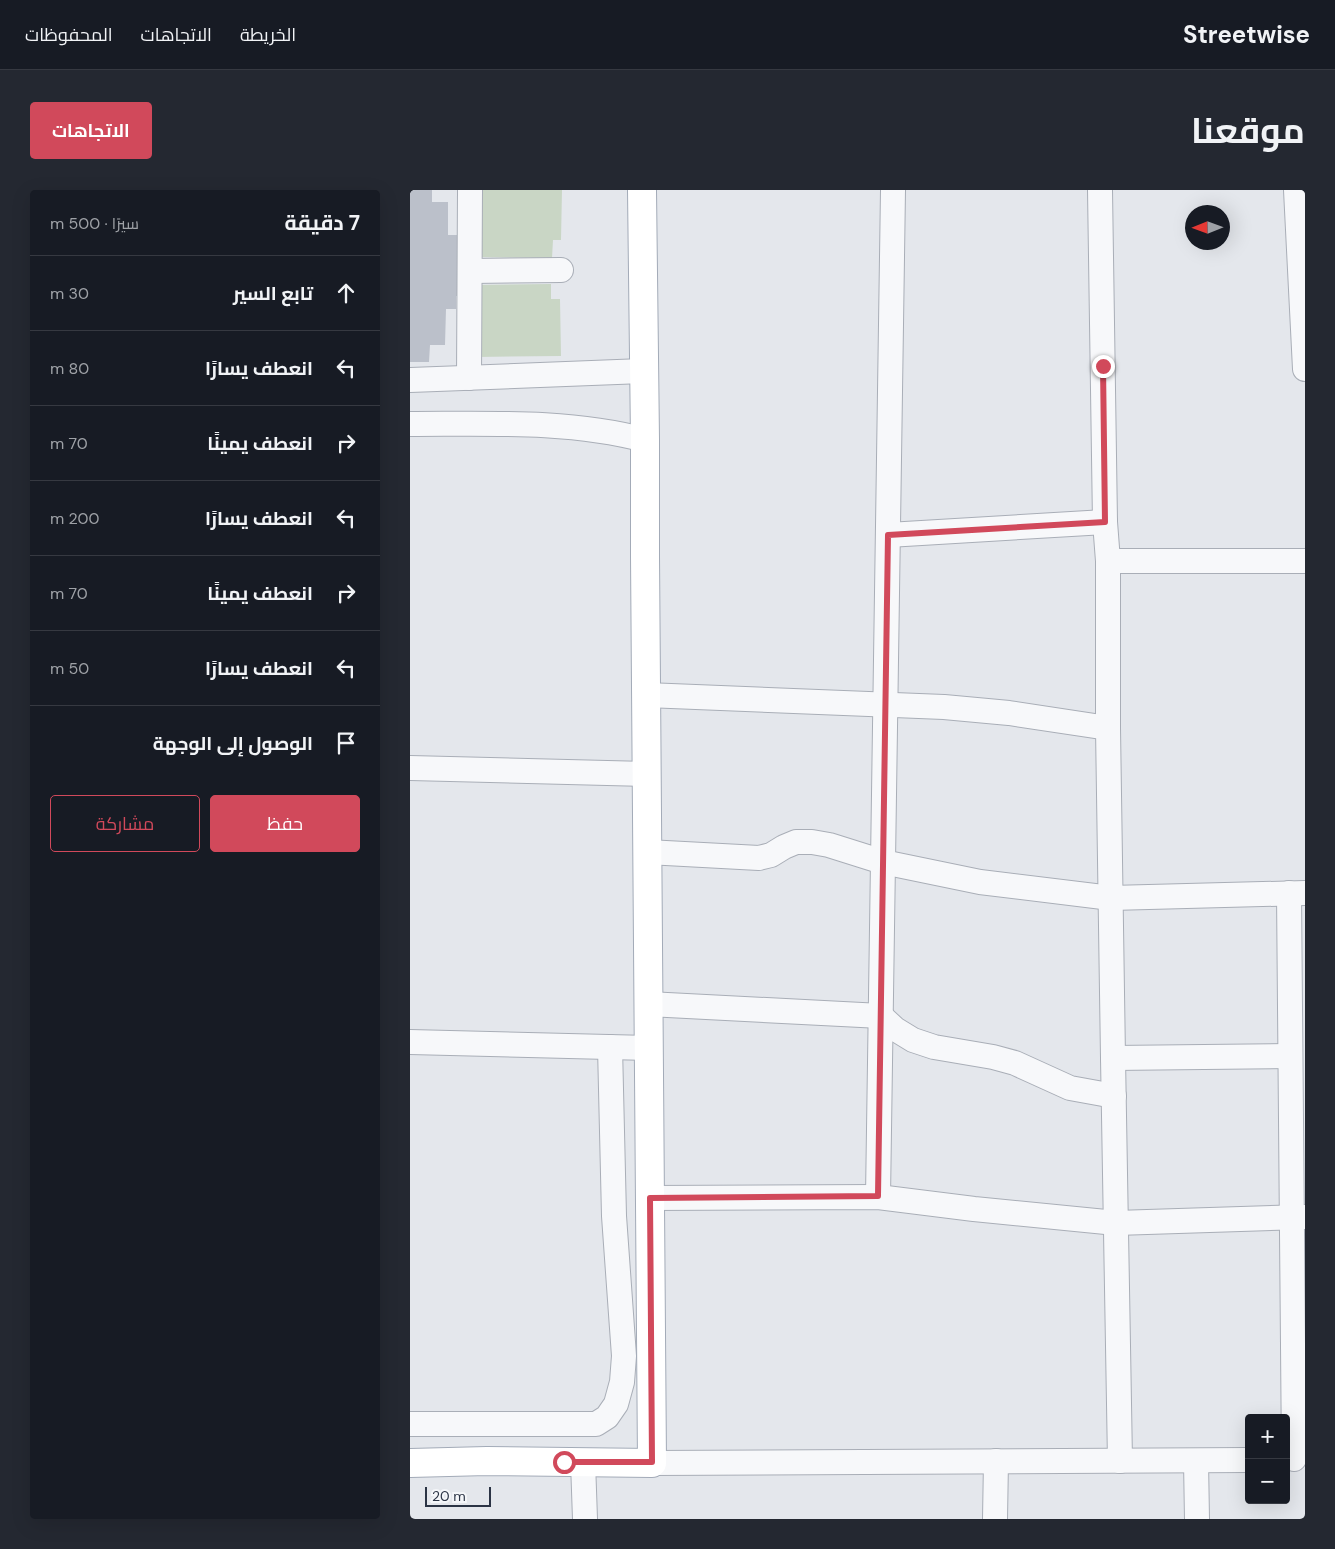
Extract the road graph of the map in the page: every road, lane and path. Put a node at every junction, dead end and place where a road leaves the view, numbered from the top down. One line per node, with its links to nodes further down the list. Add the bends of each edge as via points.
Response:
1 (470, 190): 7 (street)
2 (642, 190): 9 (main road)
3 (893, 190): 15 (street)
4 (1100, 190): 14 (street)
5 (1296, 190): 8 (street)
6 (561, 270): 7 (street)
7 (470, 271): 10 (street)
8 (1305, 369)
9 (643, 370): 10 (street); 13 (main road)
10 (469, 378): 11 (street)
11 (410, 380)
12 (410, 424): 13 (street, via 522,424 587,428)
13 (645, 440): 18 (main road)
14 (1105, 522): 15 (street); 16 (street)
15 (888, 535): 19 (street)
16 (1108, 561): 17 (street); 20 (street)
17 (1305, 561)
18 (646, 695): 19 (street); 22 (main road)
19 (885, 704): 20 (street, via 1008,713); 24 (street)
20 (1108, 728): 26 (street)
21 (410, 768): 22 (street)
22 (647, 774): 23 (main road)
23 (647, 852): 24 (street, via 759,858 796,842 812,842 829,844); 27 (main road)
24 (883, 862): 26 (street, via 980,882); 28 (street)
25 (1297, 893): 26 (street); 32 (street)
26 (1111, 898): 33 (street)
27 (648, 1004): 28 (street); 31 (main road)
28 (881, 1016): 34 (street, via 913,1040 1015,1063 1070,1088); 35 (street)
29 (410, 1042): 30 (street)
30 (610, 1047): 31 (street); 39 (street, via 614,1216 624,1356 616,1404 607,1417 596,1424)
31 (649, 1048): 36 (main road)
32 (1290, 1056): 33 (street); 37 (street)
33 (1113, 1058): 34 (street)
34 (1114, 1096): 38 (street)
35 (878, 1196): 36 (street); 38 (street)
36 (650, 1198): 46 (main road)
37 (1298, 1217): 38 (street); 40 (street)
38 (1116, 1223): 41 (street)
39 (410, 1424)
40 (1295, 1459)
41 (1120, 1460): 43 (street); 44 (street)
42 (1245, 1460): 44 (street)
43 (996, 1461): 46 (street); 49 (street)
44 (1196, 1461): 50 (street)
45 (583, 1462): 46 (main road); 47 (main road); 48 (street)
46 (652, 1462)
47 (410, 1463)
48 (585, 1519)
49 (995, 1519)
50 (1197, 1519)

